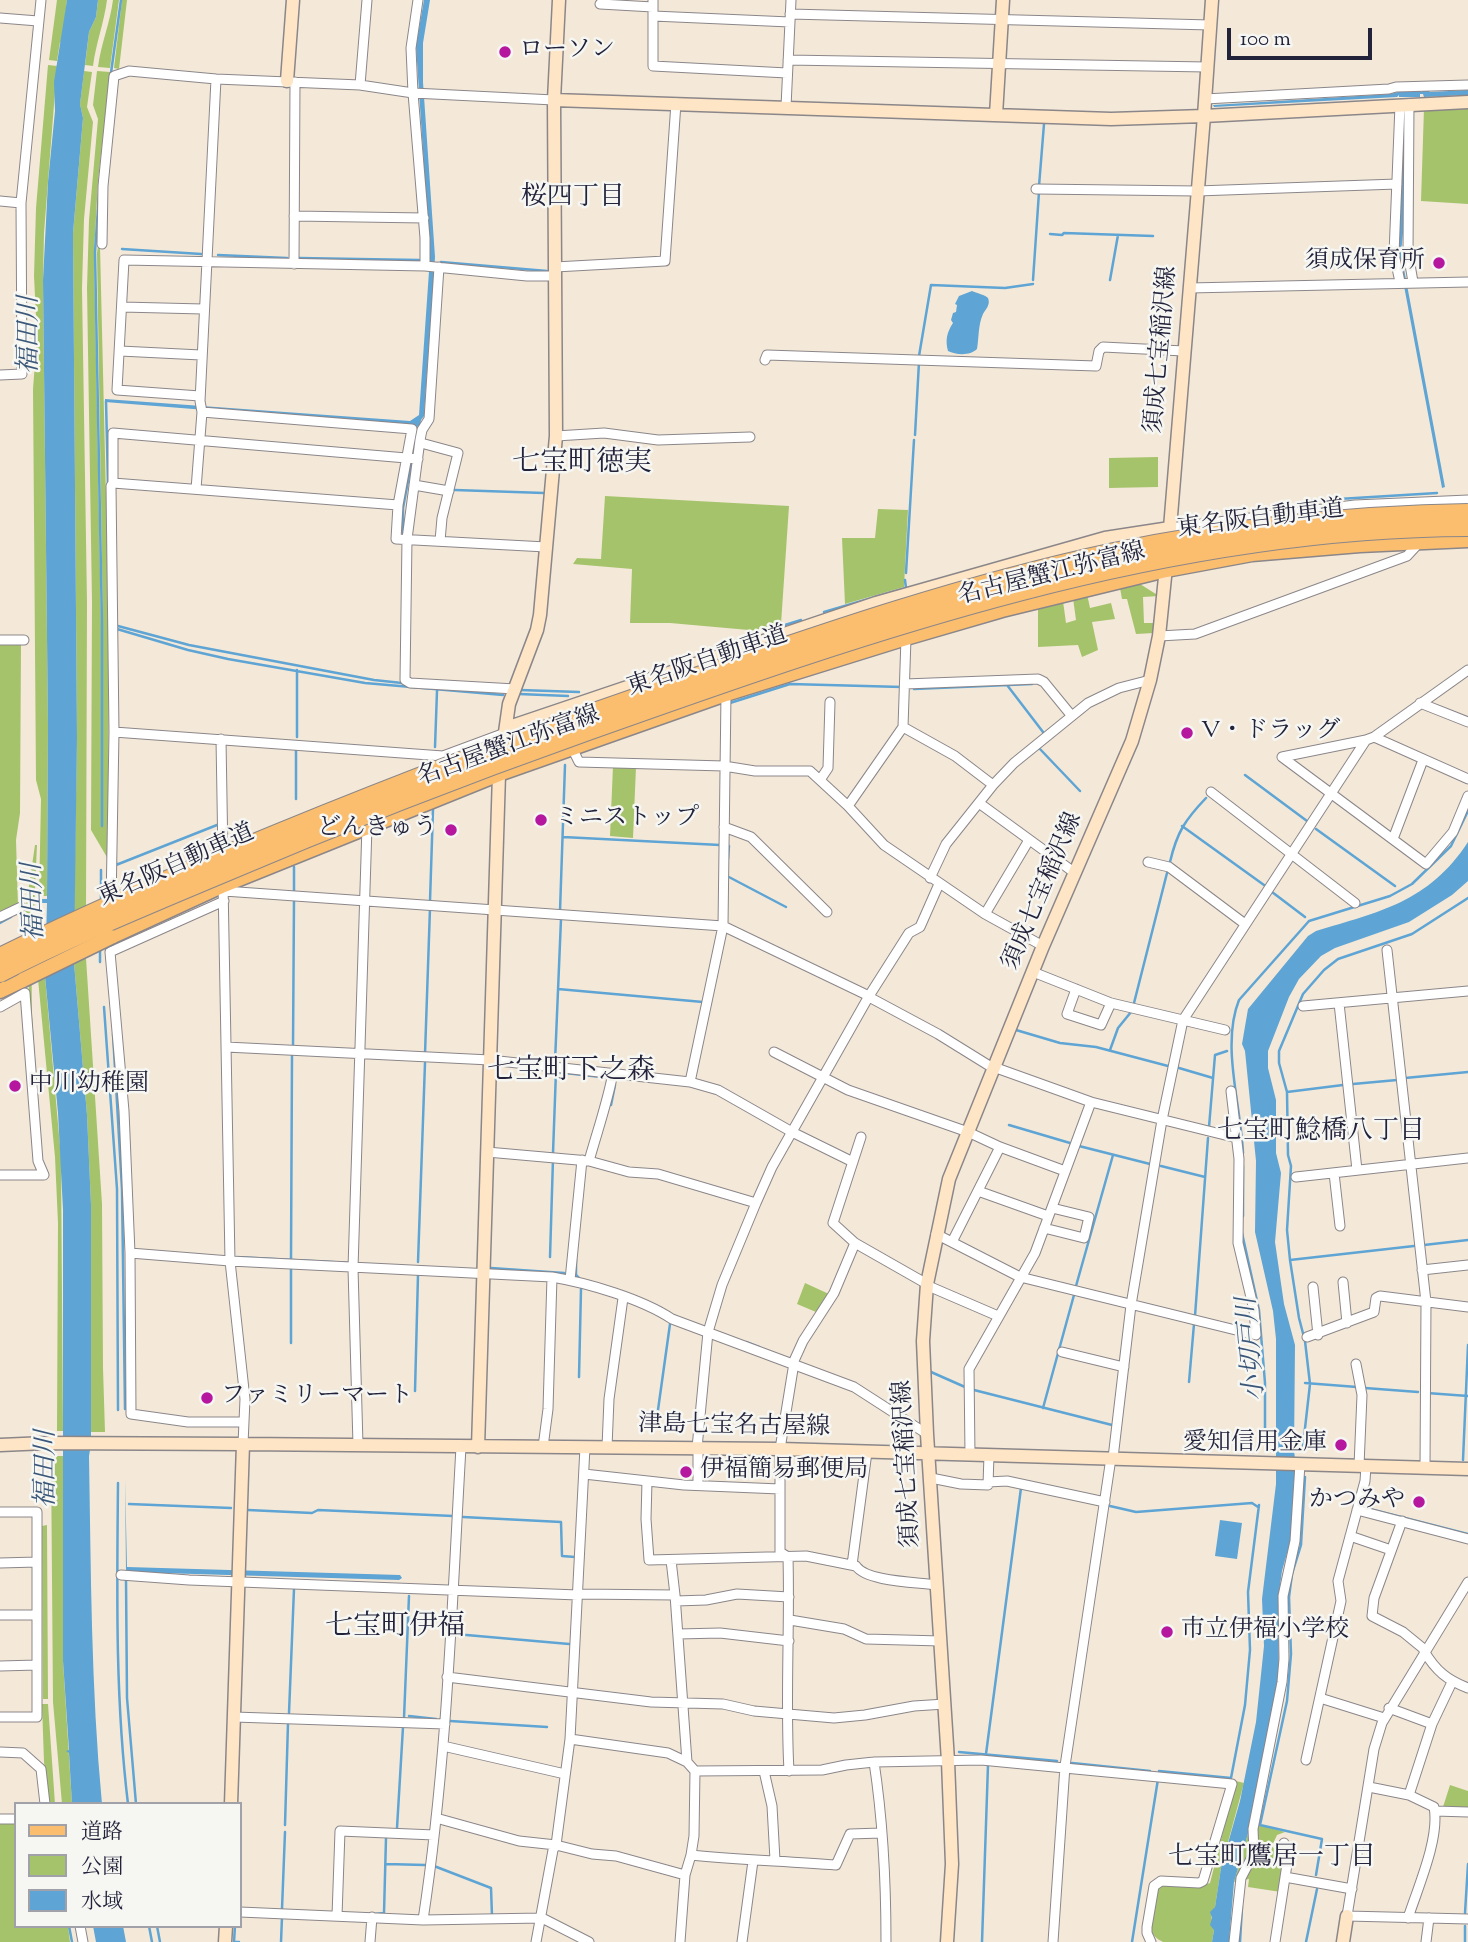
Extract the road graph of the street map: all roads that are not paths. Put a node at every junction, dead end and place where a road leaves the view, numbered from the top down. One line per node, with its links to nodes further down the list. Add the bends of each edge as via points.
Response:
1 (41, 0): 14 (street)
2 (293, 0): 21 (main road)
3 (367, 0): 22 (street)
4 (418, 0): 23 (street, via 411,48)
5 (559, 0): 26 (main road)
6 (791, 0): 12 (street)
7 (1003, 0): 13 (main road)
8 (1212, 0): 15 (main road, 須成七宝稲沢線)
9 (600, 4): 10 (street)
10 (653, 8): 12 (street); 19 (street, via 653,66)
11 (0, 18): 14 (street)
12 (790, 18): 13 (street); 16 (street)
13 (1002, 20): 15 (street); 17 (main road)
14 (38, 21): 36 (street)
15 (1210, 25): 18 (main road, 須成七宝稲沢線)
16 (788, 60): 17 (street); 19 (street)
17 (998, 64): 18 (street); 30 (main road)
18 (1207, 67): 25 (main road, 須成七宝稲沢線)
19 (788, 73): 29 (street)
20 (216, 79): 21 (street); 39 (street, via 129,71 114,76); 40 (street)
21 (291, 82): 22 (street); 37 (street)
22 (360, 85): 23 (street)
23 (413, 93): 26 (street); 38 (street)
24 (1465, 93): 25 (street, via 1396,87); 28 (main road)
25 (1205, 99): 31 (main road, 須成七宝稲沢線)
26 (554, 100): 27 (main road); 44 (main road)
27 (676, 103): 29 (main road); 44 (street, via 664,261)
28 (1404, 105): 31 (main road); 32 (street); 45 (street)
29 (786, 107): 30 (main road)
30 (996, 115): 31 (main road, via 1111,120)
31 (1204, 116): 34 (main road, 須成七宝稲沢線)
32 (1397, 184): 34 (street); 45 (street, via 1394,254)
33 (1036, 190): 34 (street)
34 (1197, 191): 47 (main road, 須成七宝稲沢線)
35 (0, 201): 36 (street)
36 (21, 203): 54 (street, via 22,374)
37 (294, 216): 38 (street); 41 (street)
38 (424, 218): 42 (street)
39 (102, 244)
40 (206, 262): 41 (street); 48 (street, via 124,260); 49 (street)
41 (294, 264): 42 (street)
42 (425, 266): 43 (street)
43 (439, 267): 44 (street, via 527,276); 57 (street, via 429,419)
44 (555, 272): 58 (main road)
45 (1406, 282): 46 (street); 47 (street)
46 (1468, 282)
47 (1189, 288): 51 (main road, 須成七宝稲沢線)
48 (122, 307): 49 (street); 50 (street)
49 (203, 309): 52 (street)
50 (120, 351): 52 (street); 55 (street, via 117,390)
51 (1184, 351): 53 (street, via 1103,347 1096,366 767,355); 72 (main road, 須成七宝稲沢線)
52 (201, 355): 55 (street)
53 (765, 360)
54 (0, 375)
55 (201, 406): 56 (street); 60 (street)
56 (411, 429): 57 (street); 62 (street)
57 (422, 430): 61 (street)
58 (556, 436): 59 (street); 77 (main road)
59 (750, 437)
60 (200, 440): 62 (street); 64 (street, via 113,433); 66 (street)
61 (421, 443): 63 (street); 67 (street, via 458,453)
62 (407, 458): 63 (street); 69 (street)
63 (418, 459): 65 (street)
64 (113, 482): 66 (street); 94 (street)
65 (414, 485): 67 (street); 73 (street)
66 (196, 489): 69 (street)
67 (449, 491): 75 (street)
68 (1468, 500): 72 (street, via 1355,505)
69 (398, 505): 73 (street, via 396,539)
70 (1468, 513): 131 (highway, 東名阪自動車道, bridge, via 1299,523 1207,535 1067,563 925,602 604,708 417,777 217,858)
71 (1468, 527): 133 (highway, 東名阪自動車道, bridge, via 1300,537 1208,550 1069,578 919,621 702,690 353,818)
72 (1170, 528): 78 (main road, 須成七宝稲沢線); 93 (main road, via 1105,538 876,603)
73 (407, 539): 75 (street); 86 (street, via 405,680)
74 (1468, 540): 76 (main road, 名古屋蟹江弥富線)
75 (440, 541): 77 (street)
76 (1419, 543): 78 (main road, 名古屋蟹江弥富線, via 1252,554); 79 (street, via 1407,556 1195,634)
77 (546, 547): 86 (main road, via 537,630)
78 (1166, 570): 79 (main road, 須成七宝稲沢線); 80 (main road, 名古屋蟹江弥富線)
79 (1159, 636): 84 (main road, 須成七宝稲沢線)
80 (906, 638): 85 (street); 87 (main road, 名古屋蟹江弥富線)
81 (0, 640): 82 (street)
82 (24, 640)
83 (1468, 670): 89 (street)
84 (1150, 680): 90 (street, via 1119,688); 115 (main road, 須成七宝稲沢線, via 1132,741)
85 (905, 684): 90 (street, via 1038,679); 92 (street)
86 (515, 689): 93 (main road)
87 (726, 694): 97 (main road, 名古屋蟹江弥富線); 99 (street)
88 (830, 702): 102 (street, via 828,768)
89 (1420, 703): 91 (street); 96 (street)
90 (1071, 715): 103 (street)
91 (1468, 722)
92 (903, 727): 103 (street, via 955,756); 108 (street)
93 (505, 730): 95 (street, via 443,755); 100 (main road)
94 (114, 732): 95 (street); 130 (street)
95 (221, 739): 118 (street)
96 (1370, 739): 98 (street); 105 (street); 105 (street, via 1282,757)
97 (572, 748): 99 (street, via 579,762); 100 (main road, 名古屋蟹江弥富線)
98 (1423, 760): 101 (street); 111 (street)
99 (724, 766): 102 (street, via 810,771); 110 (street)
100 (499, 774): 109 (main road, 名古屋蟹江弥富線); 122 (main road)
101 (1468, 779)
102 (820, 780): 108 (street)
103 (993, 785): 107 (street)
104 (1211, 792): 113 (street)
105 (1331, 793): 111 (street); 113 (street)
106 (1468, 796): 111 (street, via 1453,832 1426,864)
107 (979, 803): 112 (street); 116 (street, via 946,844)
108 (848, 806): 116 (street, via 884,845)
109 (368, 826): 118 (main road, 名古屋蟹江弥富線); 119 (street)
110 (724, 827): 123 (street, via 751,837); 127 (street)
111 (1393, 839)
112 (1029, 840): 115 (street); 124 (street)
113 (1291, 853): 120 (street); 126 (street)
114 (1148, 862): 126 (street, via 1169,867)
115 (1075, 873): 128 (main road, 須成七宝稲沢線)
116 (930, 878): 117 (street)
117 (939, 884): 124 (street); 137 (street, via 920,927 909,933)
118 (224, 893): 119 (street); 130 (street); 136 (main road, 名古屋蟹江弥富線, bridge, via 111,937); 145 (street)
119 (365, 901): 122 (street); 147 (street)
120 (1355, 903)
121 (21, 907): 125 (street)
122 (495, 909): 127 (street); 148 (main road)
123 (827, 912)
124 (985, 914): 128 (street)
125 (0, 917)
126 (1245, 924): 143 (street)
127 (723, 926): 137 (street); 152 (street)
128 (1043, 946): 132 (main road, 須成七宝稲沢線)
129 (1387, 950): 138 (street)
130 (110, 952): 179 (street)
131 (0, 957)
132 (1033, 972): 134 (street); 149 (main road, 須成七宝稲沢線)
133 (0, 974)
134 (1076, 989): 139 (street); 139 (street, via 1067,1014 1101,1025)
135 (1468, 990): 138 (street)
136 (0, 991)
137 (869, 997): 149 (street); 151 (street)
138 (1393, 997): 140 (street); 165 (street)
139 (1111, 1003): 143 (street)
140 (1339, 1003): 141 (street); 166 (street)
141 (1303, 1006)
142 (0, 1007): 169 (street, via 25,993 37,1161 44,1175)
143 (1183, 1020): 144 (street); 155 (street)
144 (1225, 1030)
145 (226, 1047): 147 (street); 180 (street)
146 (774, 1052): 151 (street)
147 (360, 1054): 148 (street); 182 (street)
148 (490, 1060): 150 (street); 161 (main road)
149 (994, 1067): 154 (street); 157 (main road, 須成七宝稲沢線)
150 (613, 1073): 152 (street); 163 (street)
151 (823, 1077): 156 (street); 157 (street)
152 (690, 1082): 156 (street, via 718,1090)
153 (1231, 1091): 159 (street)
154 (1091, 1102): 155 (street); 167 (street)
155 (1162, 1120): 159 (street); 193 (street)
156 (792, 1132): 164 (street); 172 (street)
157 (968, 1132): 160 (street); 176 (main road, 須成七宝稲沢線, via 949,1179)
158 (861, 1137): 164 (street)
159 (1237, 1138): 193 (street, via 1236,1229 1256,1335)
160 (1000, 1147): 167 (street); 171 (street)
161 (487, 1152): 163 (street); 184 (main road)
162 (1468, 1158): 165 (street)
163 (586, 1160): 172 (street, via 658,1174); 187 (street)
164 (853, 1162): 178 (street, via 833,1223)
165 (1410, 1164): 166 (street); 183 (street)
166 (1357, 1170): 168 (street)
167 (1065, 1171): 173 (street)
168 (1334, 1173): 170 (street); 174 (street)
169 (0, 1175)
170 (1296, 1177)
171 (978, 1191): 173 (street); 177 (street)
172 (756, 1203): 197 (street)
173 (1050, 1212): 175 (street); 175 (street, via 1089,1217 1084,1238)
174 (1340, 1226)
175 (1044, 1228): 186 (street)
176 (936, 1234): 177 (street); 189 (main road, 須成七宝稲沢線)
177 (952, 1242): 186 (street)
178 (855, 1243): 189 (street); 201 (street, via 834,1293)
179 (130, 1253): 180 (street); 204 (street, via 131,1414 188,1422)
180 (230, 1261): 182 (street); 204 (street)
181 (1468, 1265): 183 (street)
182 (353, 1268): 184 (street); 207 (street)
183 (1422, 1269): 192 (street)
184 (484, 1274): 185 (street); 210 (main road)
185 (552, 1277): 187 (street); 211 (street)
186 (1020, 1277): 193 (street); 195 (street)
187 (570, 1280): 191 (street)
188 (1343, 1282): 196 (street)
189 (927, 1285): 195 (street); 205 (main road, 須成七宝稲沢線, via 923,1341)
190 (1313, 1287): 198 (street)
191 (623, 1297): 197 (street); 213 (street)
192 (1426, 1302): 194 (street); 196 (street, via 1380,1296 1374,1312); 223 (street)
193 (1131, 1305): 203 (street)
194 (1468, 1307)
195 (998, 1316): 218 (street, via 969,1369)
196 (1347, 1322): 198 (street)
197 (708, 1332): 201 (street); 214 (street)
198 (1318, 1335): 199 (street)
199 (1307, 1337)
200 (1062, 1352): 203 (street)
201 (793, 1363): 205 (street, via 854,1387); 215 (street)
202 (1356, 1364): 222 (street, via 1363,1395)
203 (1124, 1367): 220 (street)
204 (244, 1422): 206 (street)
205 (927, 1434): 217 (main road, 須成七宝稲沢線)
206 (243, 1444): 207 (main road, 津島七宝名古屋線); 208 (main road, 津島七宝名古屋線); 244 (main road)
207 (358, 1445): 209 (main road, 津島七宝名古屋線)
208 (0, 1446)
209 (461, 1447): 210 (main road, 津島七宝名古屋線); 247 (street)
210 (478, 1447): 211 (main road, 津島七宝名古屋線)
211 (543, 1447): 212 (main road, 津島七宝名古屋線)
212 (585, 1447): 213 (main road, 津島七宝名古屋線); 225 (street)
213 (607, 1447): 214 (main road, 津島七宝名古屋線)
214 (698, 1448): 215 (main road, 津島七宝名古屋線); 229 (street)
215 (780, 1449): 216 (main road, 津島七宝名古屋線); 230 (street)
216 (867, 1452): 217 (main road, 津島七宝名古屋線); 242 (street)
217 (929, 1454): 218 (main road, 津島七宝名古屋線); 226 (main road, 須成七宝稲沢線)
218 (970, 1455): 219 (main road, 津島七宝名古屋線)
219 (989, 1455): 220 (main road, 津島七宝名古屋線); 228 (street)
220 (1112, 1458): 221 (main road, 津島七宝名古屋線); 231 (street)
221 (1299, 1464): 222 (main road, 津島七宝名古屋線); 322 (street, via 1294,1541 1283,1597 1282,1682 1253,1829 1254,1853 1242,1872 1237,1896)
222 (1363, 1466): 223 (main road, 津島七宝名古屋線); 232 (street)
223 (1424, 1468): 224 (main road, 津島七宝名古屋線)
224 (1468, 1469)
225 (584, 1474): 227 (street); 248 (street)
226 (930, 1478): 228 (street, via 961,1485); 246 (main road, 須成七宝稲沢線)
227 (647, 1481): 229 (street); 239 (street, via 649,1560)
228 (988, 1482): 231 (street, via 1007,1481)
229 (698, 1485): 230 (street)
230 (780, 1489): 238 (street, via 780,1552)
231 (1105, 1502): 282 (street)
232 (1357, 1510): 234 (street); 235 (street)
233 (0, 1512): 240 (street, via 37,1512)
234 (1402, 1521): 236 (street); 237 (street)
235 (1350, 1536): 237 (street); 265 (street, via 1338,1581 1341,1601)
236 (1468, 1539)
237 (1391, 1550): 258 (street, via 1372,1616 1404,1632)
238 (788, 1556): 239 (street); 242 (street); 250 (street)
239 (671, 1560): 251 (street)
240 (37, 1562): 241 (street); 253 (street)
241 (0, 1563)
242 (852, 1565): 246 (street, via 891,1580)
243 (121, 1574): 244 (street)
244 (239, 1576): 247 (street); 271 (main road)
245 (1468, 1582): 249 (street)
246 (937, 1585): 257 (main road, 須成七宝稲沢線)
247 (453, 1590): 248 (street); 261 (street)
248 (578, 1594): 251 (street); 264 (street)
249 (1465, 1595): 258 (street)
250 (789, 1597): 251 (street); 254 (street)
251 (676, 1598): 255 (street)
252 (0, 1615): 253 (street)
253 (37, 1615): 259 (street)
254 (790, 1620): 256 (street); 257 (street, via 844,1629 866,1640)
255 (678, 1634): 256 (street, via 720,1633); 266 (street)
256 (789, 1641): 269 (street)
257 (940, 1641): 267 (main road, 須成七宝稲沢線)
258 (1425, 1650): 262 (street, via 1435,1670); 268 (street)
259 (37, 1665): 260 (street); 270 (street, via 37,1717)
260 (0, 1666)
261 (447, 1677): 264 (street); 273 (street)
262 (1452, 1682): 263 (street); 274 (street)
263 (1468, 1688)
264 (572, 1692): 266 (street); 275 (street)
265 (1320, 1698): 272 (street); 278 (street)
266 (684, 1703): 269 (street, via 723,1704); 280 (street)
267 (945, 1704): 269 (street, via 834,1718); 279 (main road, 須成七宝稲沢線)
268 (1389, 1708): 272 (street); 274 (street)
269 (786, 1715): 285 (street)
270 (0, 1717)
271 (234, 1717): 273 (street); 290 (main road)
272 (1384, 1718): 287 (street)
273 (445, 1724): 276 (street)
274 (1432, 1724): 288 (street)
275 (570, 1739): 280 (street, via 668,1753); 286 (street)
276 (443, 1746): 286 (street); 293 (street)
277 (0, 1752): 289 (street, via 23,1753 41,1769)
278 (1306, 1760)
279 (948, 1761): 281 (street); 282 (street); 319 (main road, 須成七宝稲沢線, via 952,1864)
280 (687, 1762): 283 (street)
281 (874, 1762): 285 (street); 294 (street)
282 (1065, 1766): 320 (street); 321 (street, via 1232,1784 1203,1881 1161,1881 1154,1886 1147,1927)
283 (695, 1771): 284 (street); 298 (street)
284 (764, 1771): 285 (street); 299 (street, via 772,1806)
285 (789, 1771)
286 (565, 1774): 297 (street)
287 (1368, 1787): 288 (street); 303 (street)
288 (1409, 1796): 291 (street)
289 (45, 1802)
290 (231, 1802)
291 (1434, 1811): 292 (street); 309 (street, via 1430,1848)
292 (1468, 1812)
293 (436, 1818): 295 (street); 297 (street, via 519,1841)
294 (881, 1833): 299 (street, via 850,1833 836,1865); 318 (street)
295 (434, 1835): 305 (street, via 340,1830); 312 (street)
296 (1284, 1843): 302 (street, via 1288,1851)
297 (556, 1845): 301 (street); 308 (street)
298 (691, 1855): 300 (street); 301 (street)
299 (775, 1860): 300 (street)
300 (754, 1861): 317 (street)
301 (685, 1875): 316 (street)
302 (1285, 1877): 303 (street); 323 (street)
303 (1352, 1889): 306 (street)
304 (242, 1912): 305 (street)
305 (337, 1916): 307 (street)
306 (1347, 1916): 309 (street); 324 (main road)
307 (372, 1917): 312 (street); 313 (street)
308 (542, 1918): 312 (street); 314 (street); 315 (street)
309 (1408, 1918): 310 (street)
310 (1429, 1918): 311 (street); 325 (street)
311 (1468, 1919)
312 (423, 1920)
313 (370, 1942)
314 (536, 1942)
315 (589, 1942)
316 (680, 1942)
317 (742, 1942)
318 (886, 1942)
319 (947, 1942)
320 (1053, 1942)
321 (1151, 1942)
322 (1234, 1942)
323 (1275, 1942)
324 (1343, 1942)
325 (1426, 1942)

